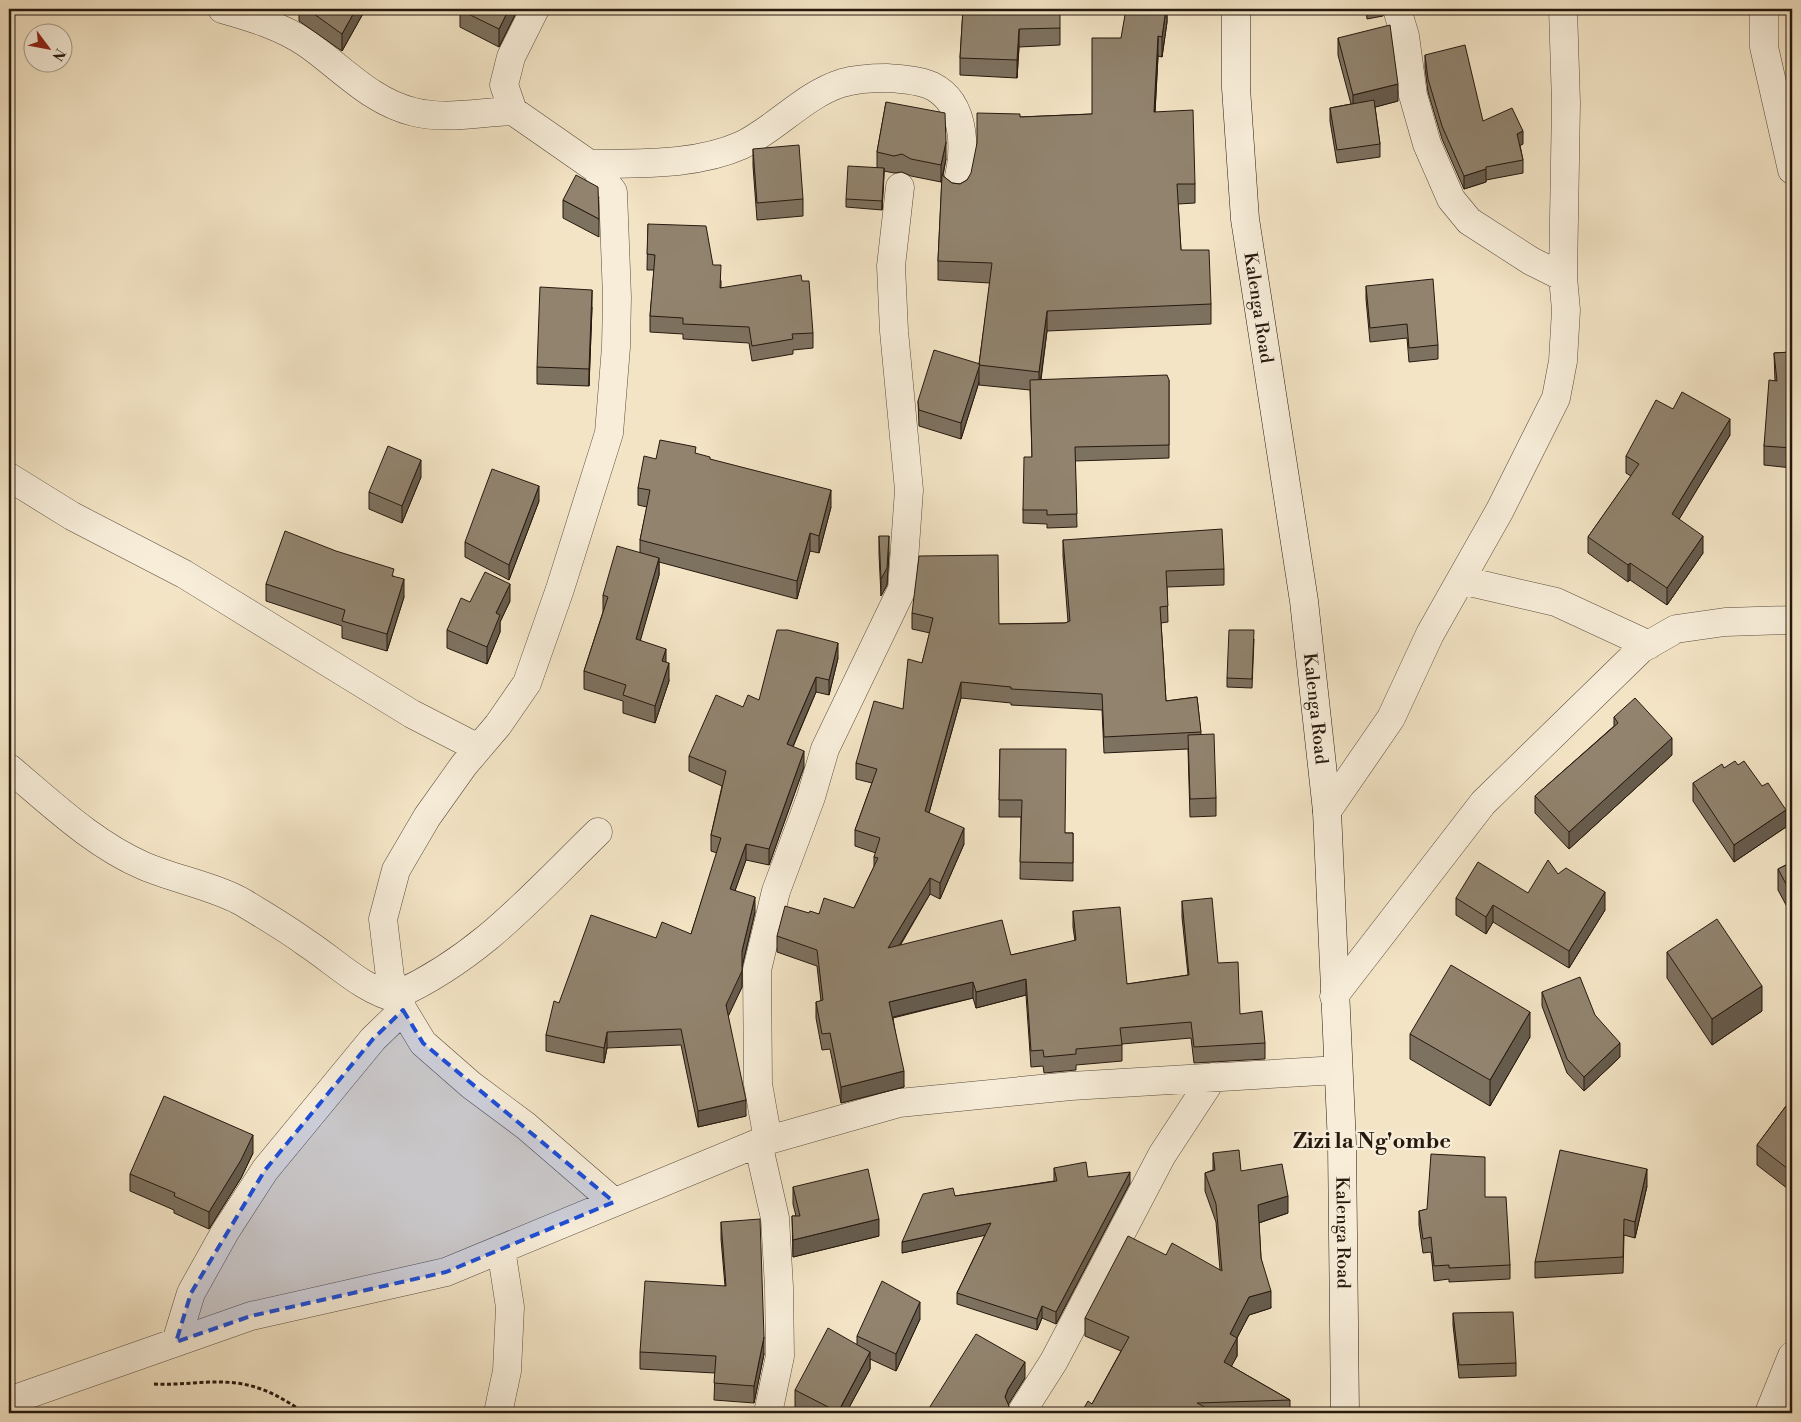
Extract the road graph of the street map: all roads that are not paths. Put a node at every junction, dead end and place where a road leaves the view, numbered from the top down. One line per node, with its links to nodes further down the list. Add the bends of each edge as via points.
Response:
1 (536, 9): 7 (street, via 511,57 506,76 504,85)
2 (1236, 9): 19 (street, Kalenga Road, via 1236,88 1245,219 1304,601)
3 (1397, 9): 12 (street, via 1405,36 1413,95 1427,144 1451,199 1469,221 1531,261)
4 (1563, 9): 12 (street, via 1566,103)
5 (1764, 9): 9 (street, via 1764,47)
6 (231, 10): 7 (street, via 306,43 394,105 443,116)
7 (513, 111): 8 (street)
8 (589, 164): 11 (street, via 696,159 742,144 842,83 875,78 901,79 930,85 942,92 956,112 963,142 962,168); 17 (street, via 613,192 616,313 609,433 527,683)
9 (1792, 164)
10 (900, 187): 25 (street, via 891,266 909,490 902,589 825,749 776,891 757,970 758,1084)
11 (956, 188)
12 (1563, 277): 14 (street, via 1566,310 1563,361 1556,398)
13 (9, 477): 17 (street, via 72,516 184,574 412,714)
14 (1461, 580): 16 (street, via 1556,602); 19 (street, via 1430,634 1391,718)
15 (1792, 620): 16 (street, via 1725,622 1676,629)
16 (1649, 644): 21 (street, via 1483,803)
17 (478, 748): 22 (street, via 428,817 396,870 383,918 390,978)
18 (9, 768): 22 (street, via 69,819 125,856 144,867 241,902 305,941 367,986)
19 (1327, 811): 21 (street, Kalenga Road)
20 (598, 832): 22 (street, via 539,893 490,937)
21 (1334, 996): 23 (street, Kalenga Road)
22 (400, 1001): 26 (street, via 423,1043); 28 (street, via 265,1170 225,1232 192,1293)
23 (1338, 1070): 24 (street); 34 (street, Kalenga Road)
24 (1213, 1077): 25 (street, via 1071,1086 898,1103); 33 (street, via 1162,1154 1054,1361)
25 (763, 1141): 26 (street); 32 (street, via 775,1218 780,1356)
26 (614, 1202): 27 (street)
27 (501, 1249): 28 (street, via 446,1272 251,1316); 31 (street, via 510,1308 506,1371)
28 (176, 1342): 30 (street)
29 (1792, 1356): 35 (street)
30 (9, 1401)
31 (498, 1413)
32 (768, 1413)
33 (1021, 1413)
34 (1345, 1413)
35 (1769, 1413)

